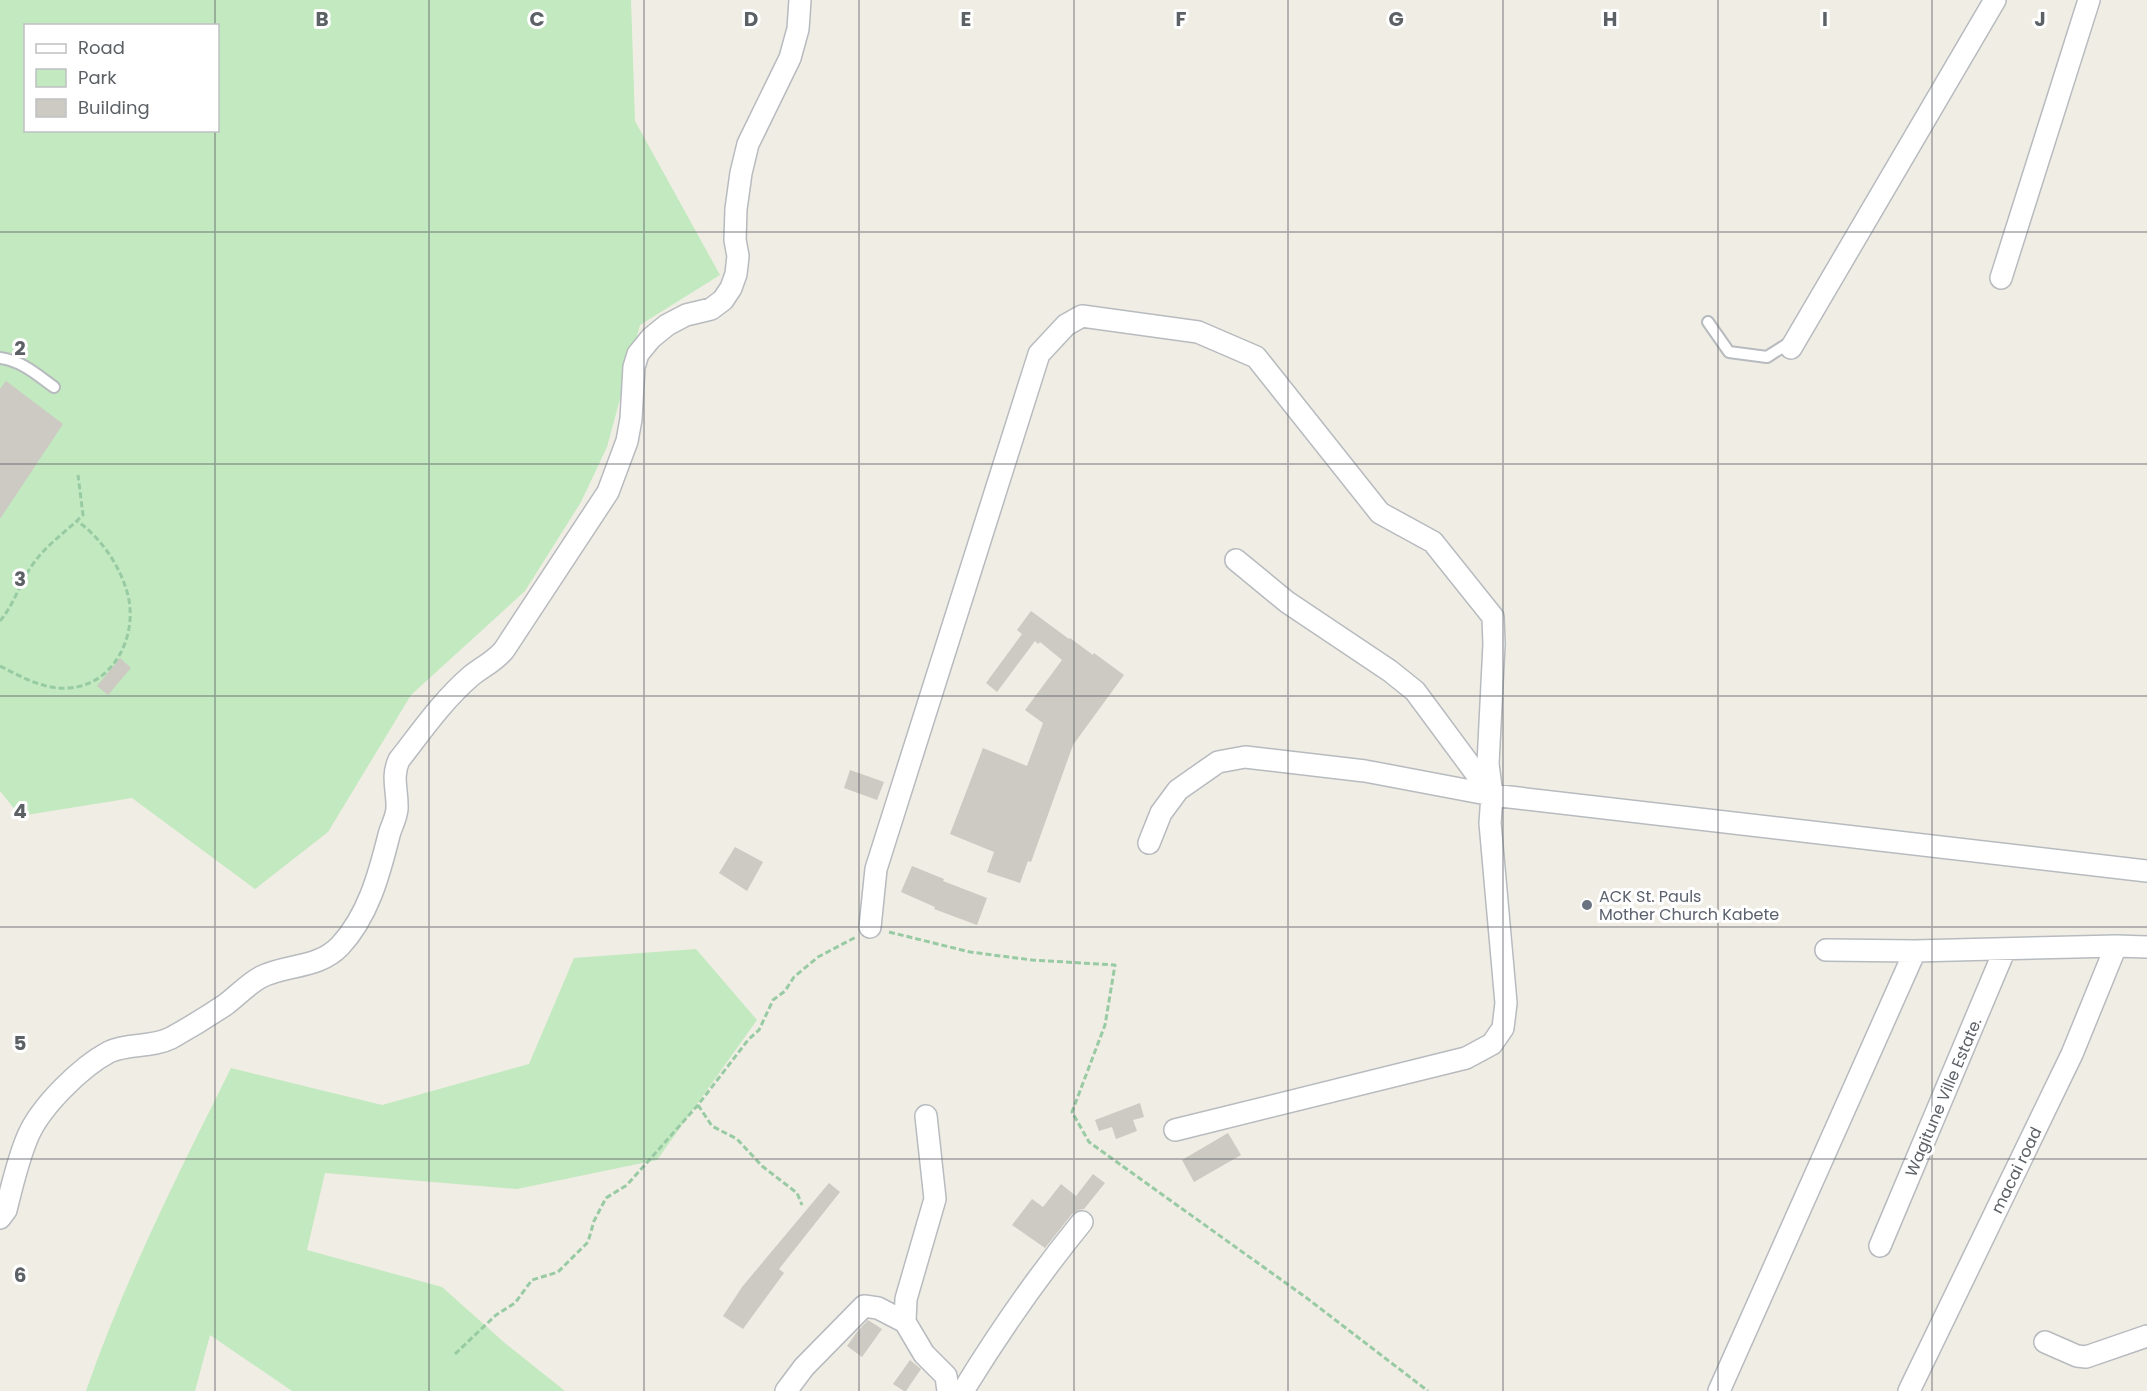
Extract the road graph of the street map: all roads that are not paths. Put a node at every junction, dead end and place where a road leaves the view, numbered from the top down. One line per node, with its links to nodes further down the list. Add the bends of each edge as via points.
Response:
1 (800, 0): 21 (street, via 790,58 748,144 741,173 736,209 738,256 731,288 711,309 676,320 643,346 634,367 627,441 608,492 504,650 495,661 472,675 437,711 399,760 394,779 397,810 385,857 352,932 328,956 261,978 167,1040 109,1053 72,1080 47,1104 28,1135 6,1210)
2 (1995, 0): 6 (street)
3 (2089, 0): 4 (street)
4 (2001, 278)
5 (1708, 322): 6 (lane, via 1729,352 1767,357)
6 (1794, 343)
7 (0, 358): 8 (lane, via 26,366)
8 (54, 387)
9 (1236, 560): 10 (street, via 1287,602 1415,691)
10 (1492, 795): 11 (street, via 1365,771 1245,757 1218,762 1178,790 1161,813); 12 (street); 13 (street, via 1488,764 1493,617 1433,542 1380,513 1256,357 1198,332 1082,316 1066,325 1039,354 876,868); 20 (street, via 1490,823 1506,1003 1503,1028 1492,1044 1466,1058)
11 (1149, 843)
12 (2147, 871)
13 (870, 927)
14 (2116, 946): 15 (street); 16 (street); 31 (street, macai road, via 2072,1054)
15 (2147, 947)
16 (2006, 949): 18 (street); 23 (street, Wagitune Ville Estate.)
17 (1826, 950): 18 (street)
18 (1915, 951): 30 (street)
19 (926, 1116): 24 (street, via 935,1198 906,1299)
20 (1175, 1130)
21 (0, 1218)
22 (1082, 1222): 29 (street, via 996,1336)
23 (1880, 1246)
24 (905, 1322): 27 (street, via 878,1308 864,1306); 28 (street, via 924,1354 946,1376)
25 (2147, 1336): 26 (street, via 2086,1358)
26 (2045, 1342)
27 (786, 1391)
28 (948, 1391)
29 (963, 1391)
30 (1719, 1391)
31 (1909, 1391)

